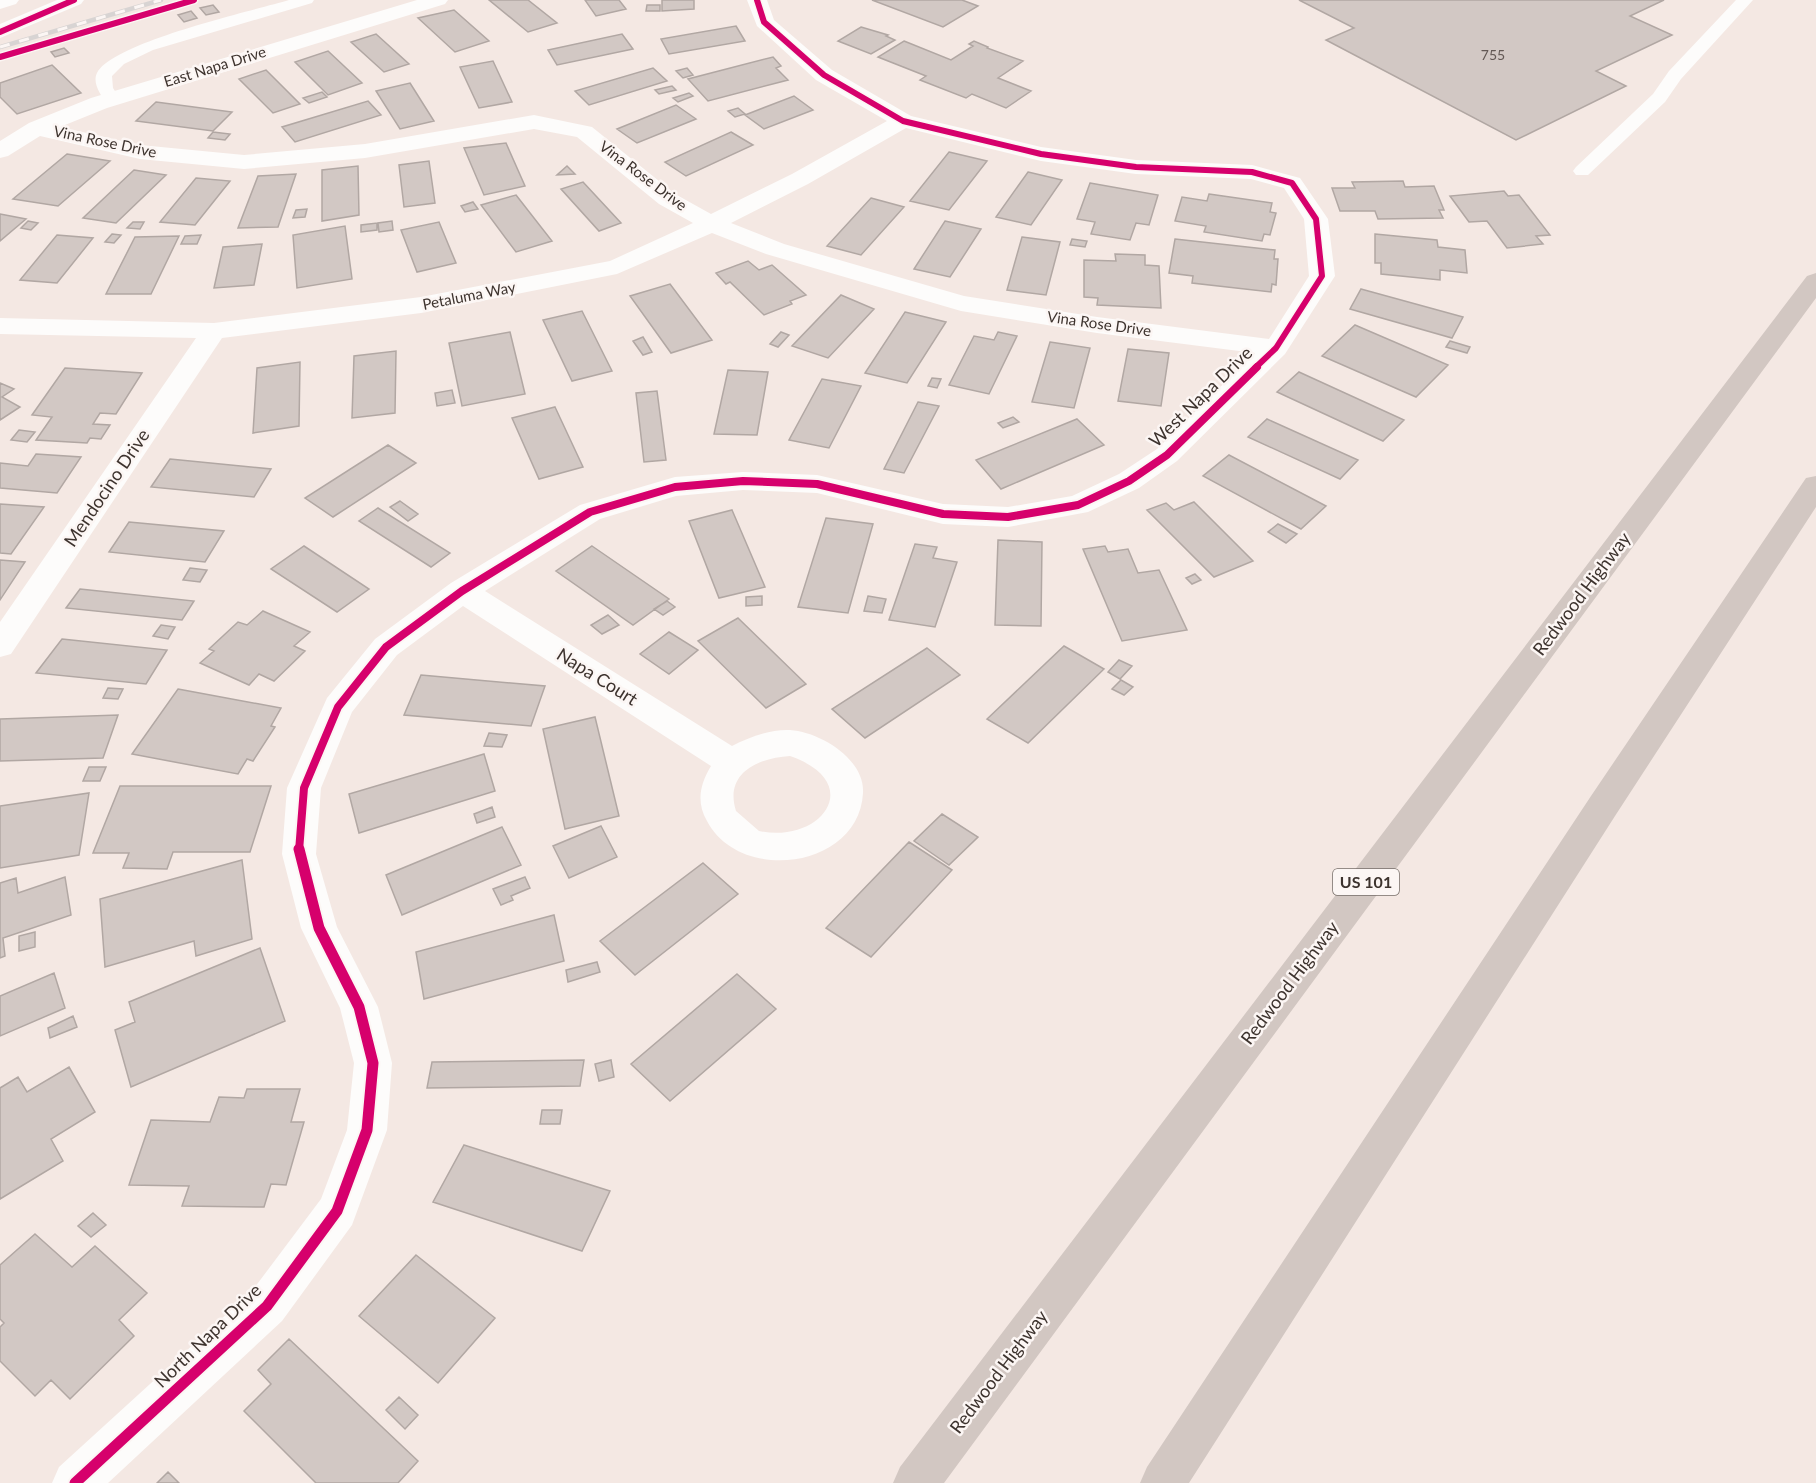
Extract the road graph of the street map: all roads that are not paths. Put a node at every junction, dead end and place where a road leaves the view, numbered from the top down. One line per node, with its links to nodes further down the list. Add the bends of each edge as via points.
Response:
1 (9, 0): 7 (street)
2 (74, 0): 8 (street)
3 (306, 0): 9 (lane, via 147,47 118,61 104,75 105,88)
4 (438, 0): 9 (street, East Napa Drive)
5 (757, 0): 10 (street, via 764,22 824,75)
6 (1745, 0): 13 (lane, via 1675,75 1659,98)
7 (0, 3)
8 (0, 32)
9 (112, 99): 11 (street, East Napa Drive)
10 (903, 121): 14 (street, Petaluma Way); 18 (street, West Napa Drive, via 1041,154 1136,167 1252,172 1292,183 1316,219 1322,276)
11 (37, 128): 12 (street, East Napa Drive); 14 (street, Vina Rose Drive, via 140,152 244,162 365,151 534,122 584,132 667,199)
12 (0, 151)
13 (1582, 171)
14 (711, 224): 17 (street, Petaluma Way, via 617,267 421,305); 18 (street, Vina Rose Drive, via 775,249 961,303)
15 (1816, 281): 24 (highway, Redwood Highway / US 101)
16 (0, 326): 17 (street, Petaluma Way)
17 (214, 331): 21 (street, Mendocino Drive)
18 (1276, 348): 20 (street, West Napa Drive, via 1167,455 1128,482 1078,505 1008,517 943,514 817,484 743,481 675,487 590,512)
19 (1816, 485): 25 (highway)
20 (462, 591): 22 (street, Napa Court); 23 (street, North Napa Drive, via 386,647 338,707 304,788 299,854 319,928 359,1007 373,1063 367,1130 338,1211 267,1305)
21 (0, 646)
22 (732, 762)
23 (75, 1483)
24 (916, 1483)
25 (1163, 1483)

